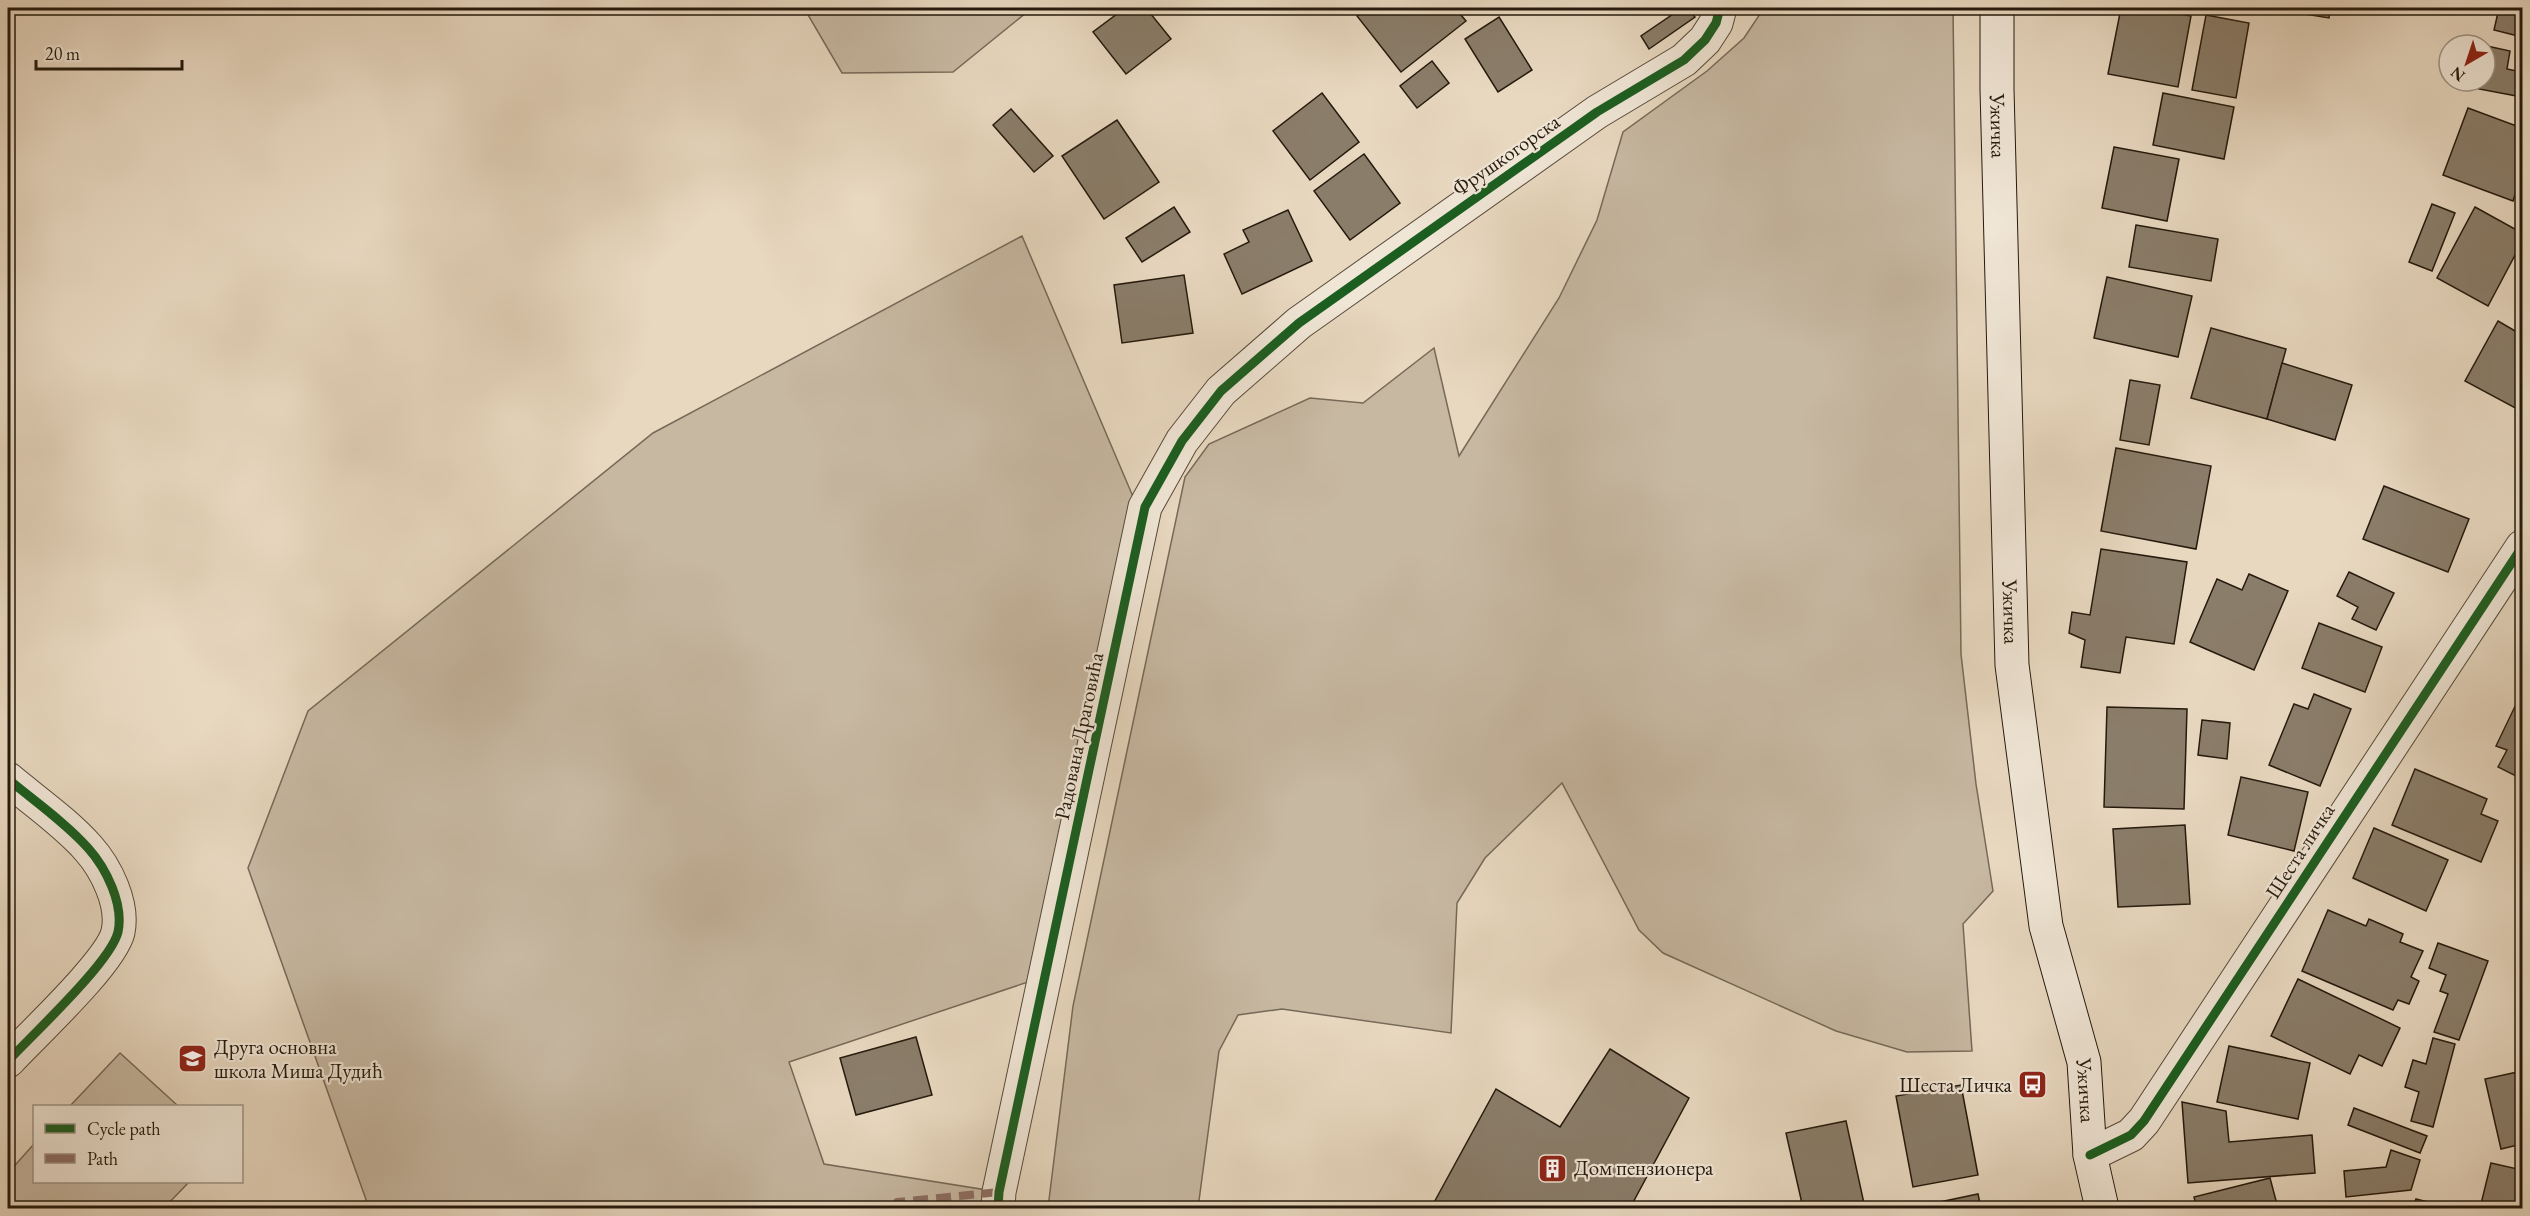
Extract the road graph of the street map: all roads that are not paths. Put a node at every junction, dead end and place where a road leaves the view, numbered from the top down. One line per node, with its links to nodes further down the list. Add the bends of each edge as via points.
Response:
1 (1720, 8): 3 (street, Фрушкогорска, via 1706,40 1684,60 1597,112)
2 (1997, 8): 7 (street, Ужичка, via 2012,665 2046,926 2084,1062)
3 (1299, 323): 8 (street, Радована Драговића, via 1221,391 1182,441 1145,507)
4 (2523, 547): 7 (street, Шеста личка, via 2144,1122 2131,1135)
5 (8, 779): 6 (street, via 88,847 108,877 117,906 118,932 108,955)
6 (8, 1061)
7 (2090, 1155): 9 (street, Ужичка)
8 (998, 1209)
9 (2102, 1209)

